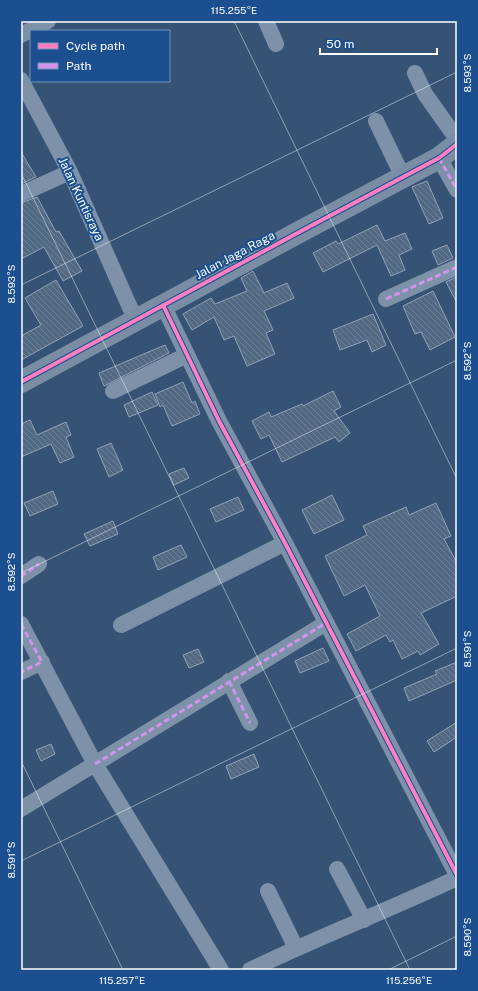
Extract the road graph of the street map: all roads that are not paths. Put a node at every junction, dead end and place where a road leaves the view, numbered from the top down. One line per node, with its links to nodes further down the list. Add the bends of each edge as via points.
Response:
1 (48, 21): 4 (street)
2 (266, 21): 6 (street)
3 (30, 30): 5 (street)
4 (31, 30)
5 (21, 35)
6 (276, 44)
7 (415, 72): 10 (street)
8 (21, 80): 11 (street, Jalan Kuntisraya)
9 (376, 121): 12 (street)
10 (450, 149): 12 (street, Jalan Jaga Raga); 13 (street)
11 (70, 172): 14 (street); 18 (street, Jalan Kuntisraya)
12 (403, 177): 17 (street, Jalan Jaga Raga)
13 (457, 190)
14 (21, 194)
15 (457, 267): 16 (street)
16 (386, 299)
17 (164, 305): 18 (street, Jalan Jaga Raga); 19 (street)
18 (136, 321): 20 (street, Jalan Jaga Raga)
19 (187, 355): 21 (street); 22 (street, via 219,421)
20 (21, 382)
21 (113, 391)
22 (285, 543): 25 (street); 27 (street)
23 (39, 564): 24 (street)
24 (21, 576)
25 (326, 623): 30 (street); 35 (street)
26 (21, 624): 28 (street)
27 (121, 625)
28 (42, 662): 29 (street); 32 (street)
29 (21, 672)
30 (230, 681): 31 (street); 32 (street)
31 (250, 723)
32 (95, 764): 33 (street); 39 (street)
33 (21, 809)
34 (337, 869): 37 (street)
35 (457, 876): 37 (street)
36 (268, 891): 38 (street)
37 (364, 920): 38 (street)
38 (296, 948): 40 (street)
39 (221, 970)
40 (250, 970)

